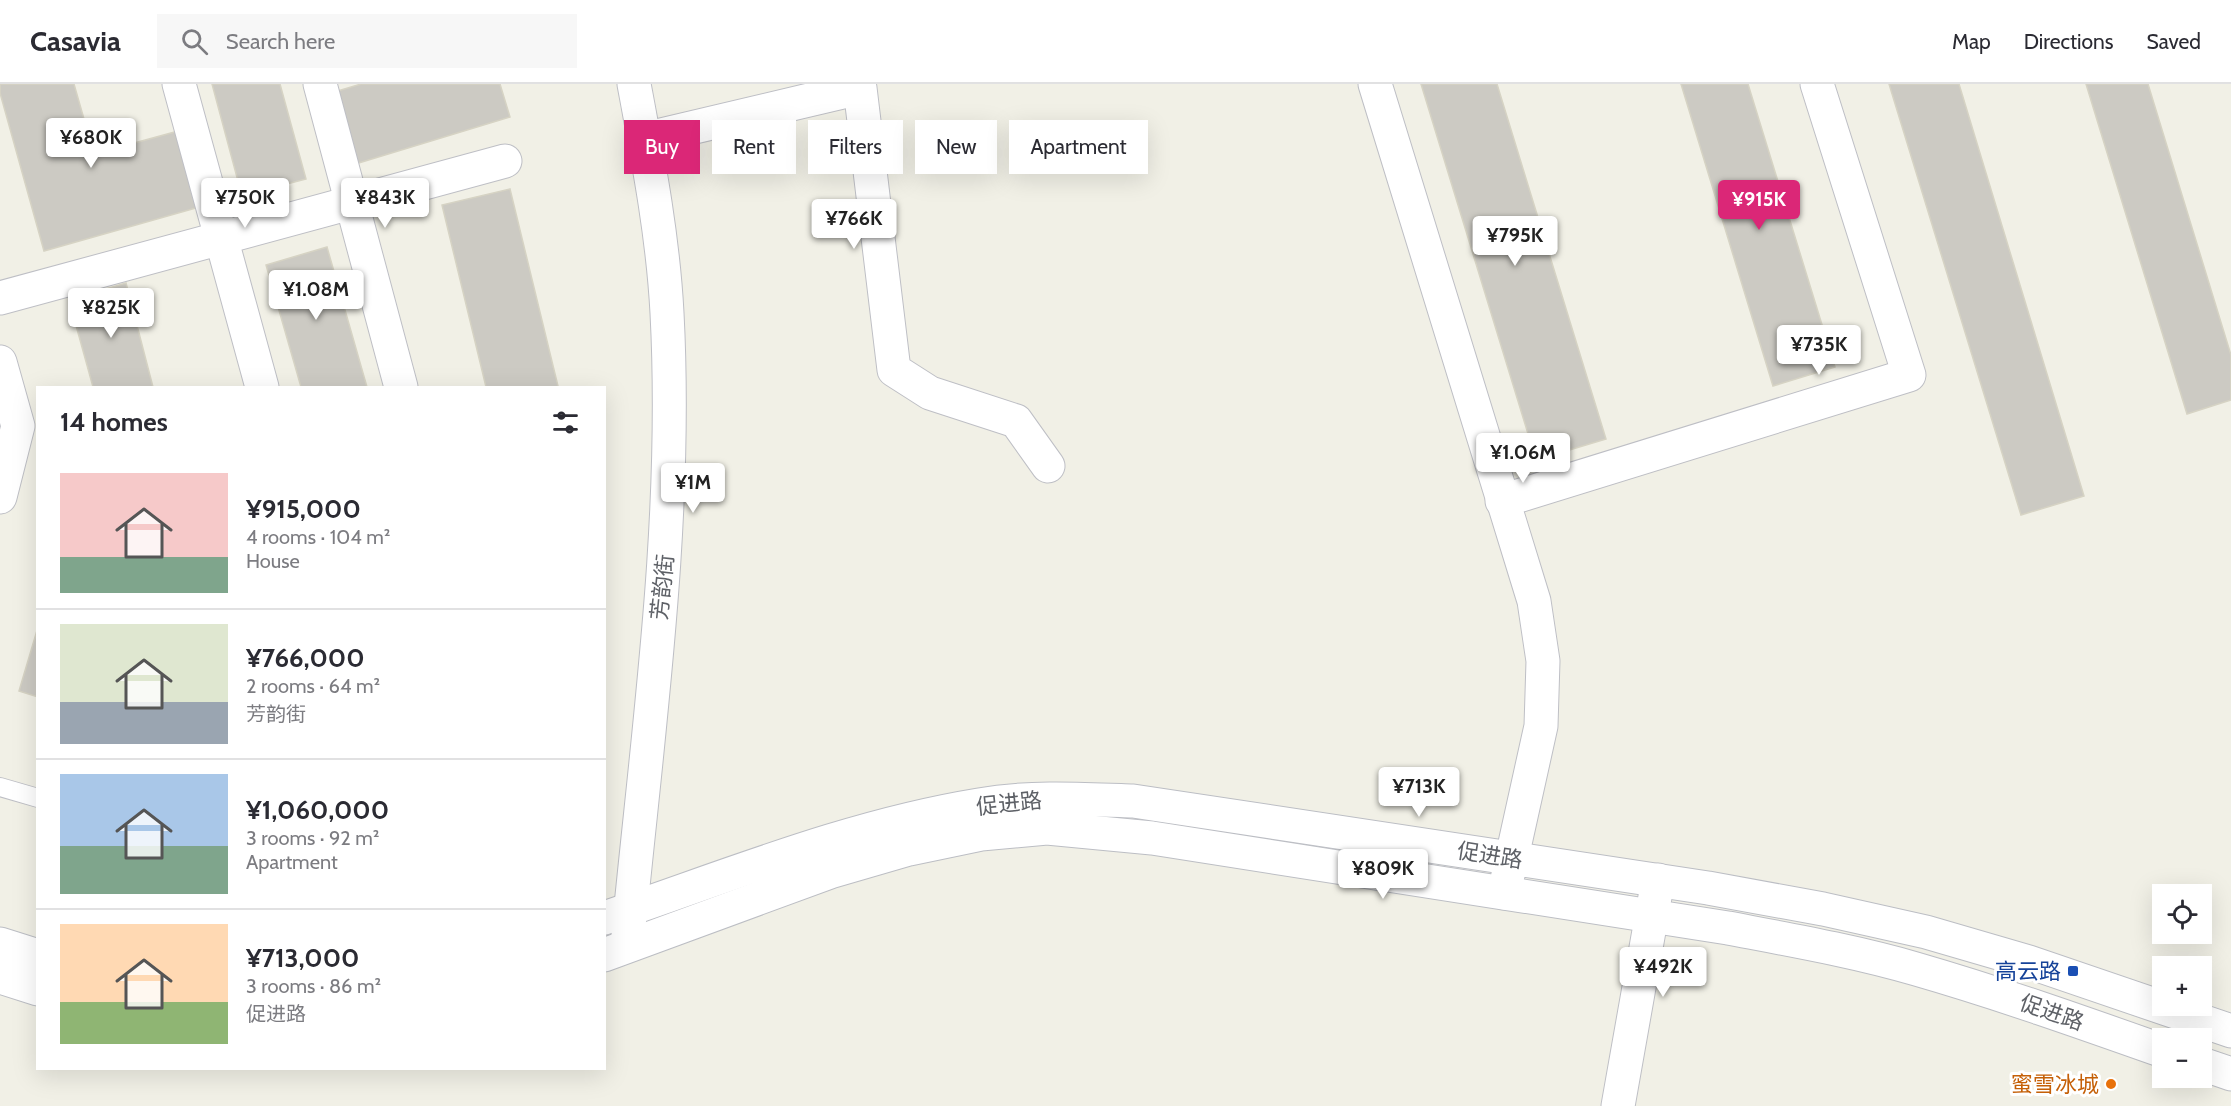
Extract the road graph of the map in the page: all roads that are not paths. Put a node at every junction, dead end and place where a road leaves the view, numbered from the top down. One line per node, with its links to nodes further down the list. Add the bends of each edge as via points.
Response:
1 (179, 84): 11 (street)
2 (320, 84): 10 (street)
3 (633, 84): 6 (street, 芳韵街)
4 (1375, 84): 18 (street)
5 (1817, 84): 18 (street, via 1909,375)
6 (640, 120)
7 (700, 127): 16 (street, via 860,88 894,370 930,393 1016,421)
8 (505, 161): 10 (street)
9 (651, 174): 24 (street, 芳韵街, via 667,312 667,537)
10 (352, 202): 11 (street); 15 (street)
11 (221, 238): 12 (street); 14 (street)
12 (0, 298)
13 (0, 362): 17 (street, via 18,426)
14 (262, 386)
15 (401, 386)
16 (1048, 466)
17 (0, 497)
18 (1502, 501): 21 (street, via 1534,601 1543,661 1541,726)
19 (0, 787): 20 (lane)
20 (36, 797)
21 (1512, 858): 22 (street, 促进路); 23 (street); 24 (street, 促进路, via 1133,801 1049,798 980,804 903,820 822,843)
22 (1658, 880): 25 (street); 31 (street, 促进路, via 1824,909 1926,932 2029,962)
23 (1504, 893): 25 (street, 促进路); 27 (street, 促进路, via 1143,836 1047,828 981,834 897,852 830,872)
24 (618, 914): 27 (street, 芳韵街)
25 (1652, 916): 32 (street, 促进路, via 1813,944 1914,968); 35 (street)
26 (0, 944): 28 (street)
27 (616, 951)
28 (36, 955)
29 (0, 977): 30 (street)
30 (36, 988)
31 (2231, 1031)
32 (2152, 1047)
33 (2212, 1067): 34 (street)
34 (2231, 1074)
35 (1618, 1106)

